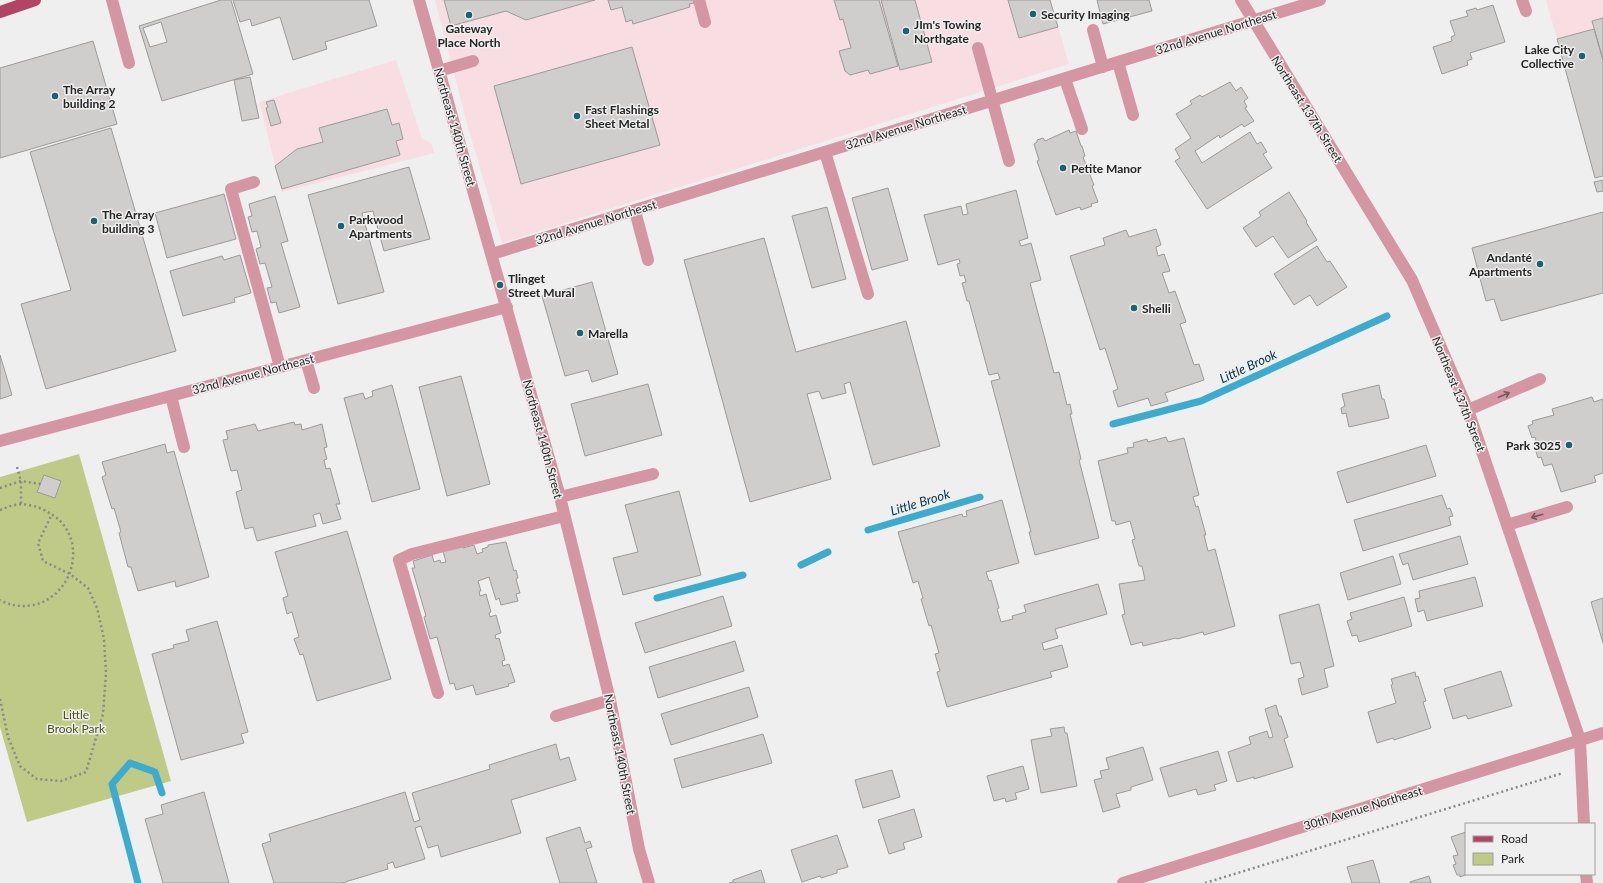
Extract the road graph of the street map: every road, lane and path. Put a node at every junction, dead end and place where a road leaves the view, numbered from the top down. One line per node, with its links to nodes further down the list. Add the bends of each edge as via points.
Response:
1 (35, 0): 7 (main road)
2 (112, 0): 14 (street)
3 (419, 0): 16 (street, Northeast 140th Street)
4 (699, 0): 9 (street)
5 (1241, 0): 8 (street, Northeast 137th Street)
6 (1320, 0): 8 (street, 32nd Avenue Northeast)
7 (0, 12)
8 (1253, 21): 13 (street, 32nd Avenue Northeast); 34 (street, Northeast 137th Street, via 1412,280)
9 (705, 22)
10 (1093, 30): 15 (street)
11 (978, 48): 18 (street)
12 (473, 61): 16 (street)
13 (1118, 62): 15 (street, 32nd Avenue Northeast); 19 (street)
14 (129, 64)
15 (1103, 67): 17 (street, 32nd Avenue Northeast)
16 (439, 71): 25 (street, Northeast 140th Street)
17 (1065, 79): 18 (street, 32nd Avenue Northeast); 20 (street)
18 (993, 101): 21 (street, 32nd Avenue Northeast); 22 (street)
19 (1133, 115)
20 (1082, 129)
21 (825, 152): 24 (street, 32nd Avenue Northeast); 27 (street)
22 (1009, 161)
23 (254, 182): 30 (street, via 231,189)
24 (635, 211): 25 (street, 32nd Avenue Northeast); 26 (street)
25 (492, 254): 28 (street, Northeast 140th Street)
26 (648, 260)
27 (868, 294)
28 (507, 307): 29 (street, 32nd Avenue Northeast); 42 (street, Northeast 140th Street)
29 (306, 360): 30 (street, 32nd Avenue Northeast); 32 (street)
30 (280, 367): 33 (street, 32nd Avenue Northeast)
31 (1540, 379): 34 (street, one-way to 31)
32 (314, 388)
33 (171, 396): 35 (street, 32nd Avenue Northeast); 36 (street)
34 (1468, 410): 48 (street, Northeast 137th Street)
35 (0, 441)
36 (184, 448)
37 (17, 467): 39 (path)
38 (652, 474): 42 (street)
39 (21, 481): 40 (path); 41 (path); 43 (path)
40 (41, 484)
41 (0, 488)
42 (560, 497): 47 (street, Northeast 140th Street)
43 (21, 505): 45 (path); 46 (path, via 36,506)
44 (1567, 507): 48 (street, one-way to 48)
45 (0, 510)
46 (52, 514): 49 (path, via 62,523 71,538 74,554); 49 (path, via 38,543 43,561)
47 (564, 516): 51 (street, via 412,554 398,560); 53 (street, Northeast 140th Street)
48 (1507, 525): 56 (street, Northeast 137th Street)
49 (70, 574): 50 (path, via 65,585 39,604 23,606 7,604); 52 (path, via 88,588 97,608 104,639 106,673 103,714 86,772 61,781 37,779 20,766 8,737)
50 (0, 600)
51 (438, 693)
52 (0, 699)
53 (610, 700): 54 (street); 59 (street, Northeast 140th Street, via 639,849)
54 (556, 716)
55 (1603, 733): 56 (street, 30th Avenue Northeast)
56 (1580, 740): 58 (street, Northeast 137th Street); 60 (street, 30th Avenue Northeast)
57 (1563, 773): 61 (path)
58 (1584, 823)
59 (649, 883)
60 (1123, 883)
61 (1205, 883)

